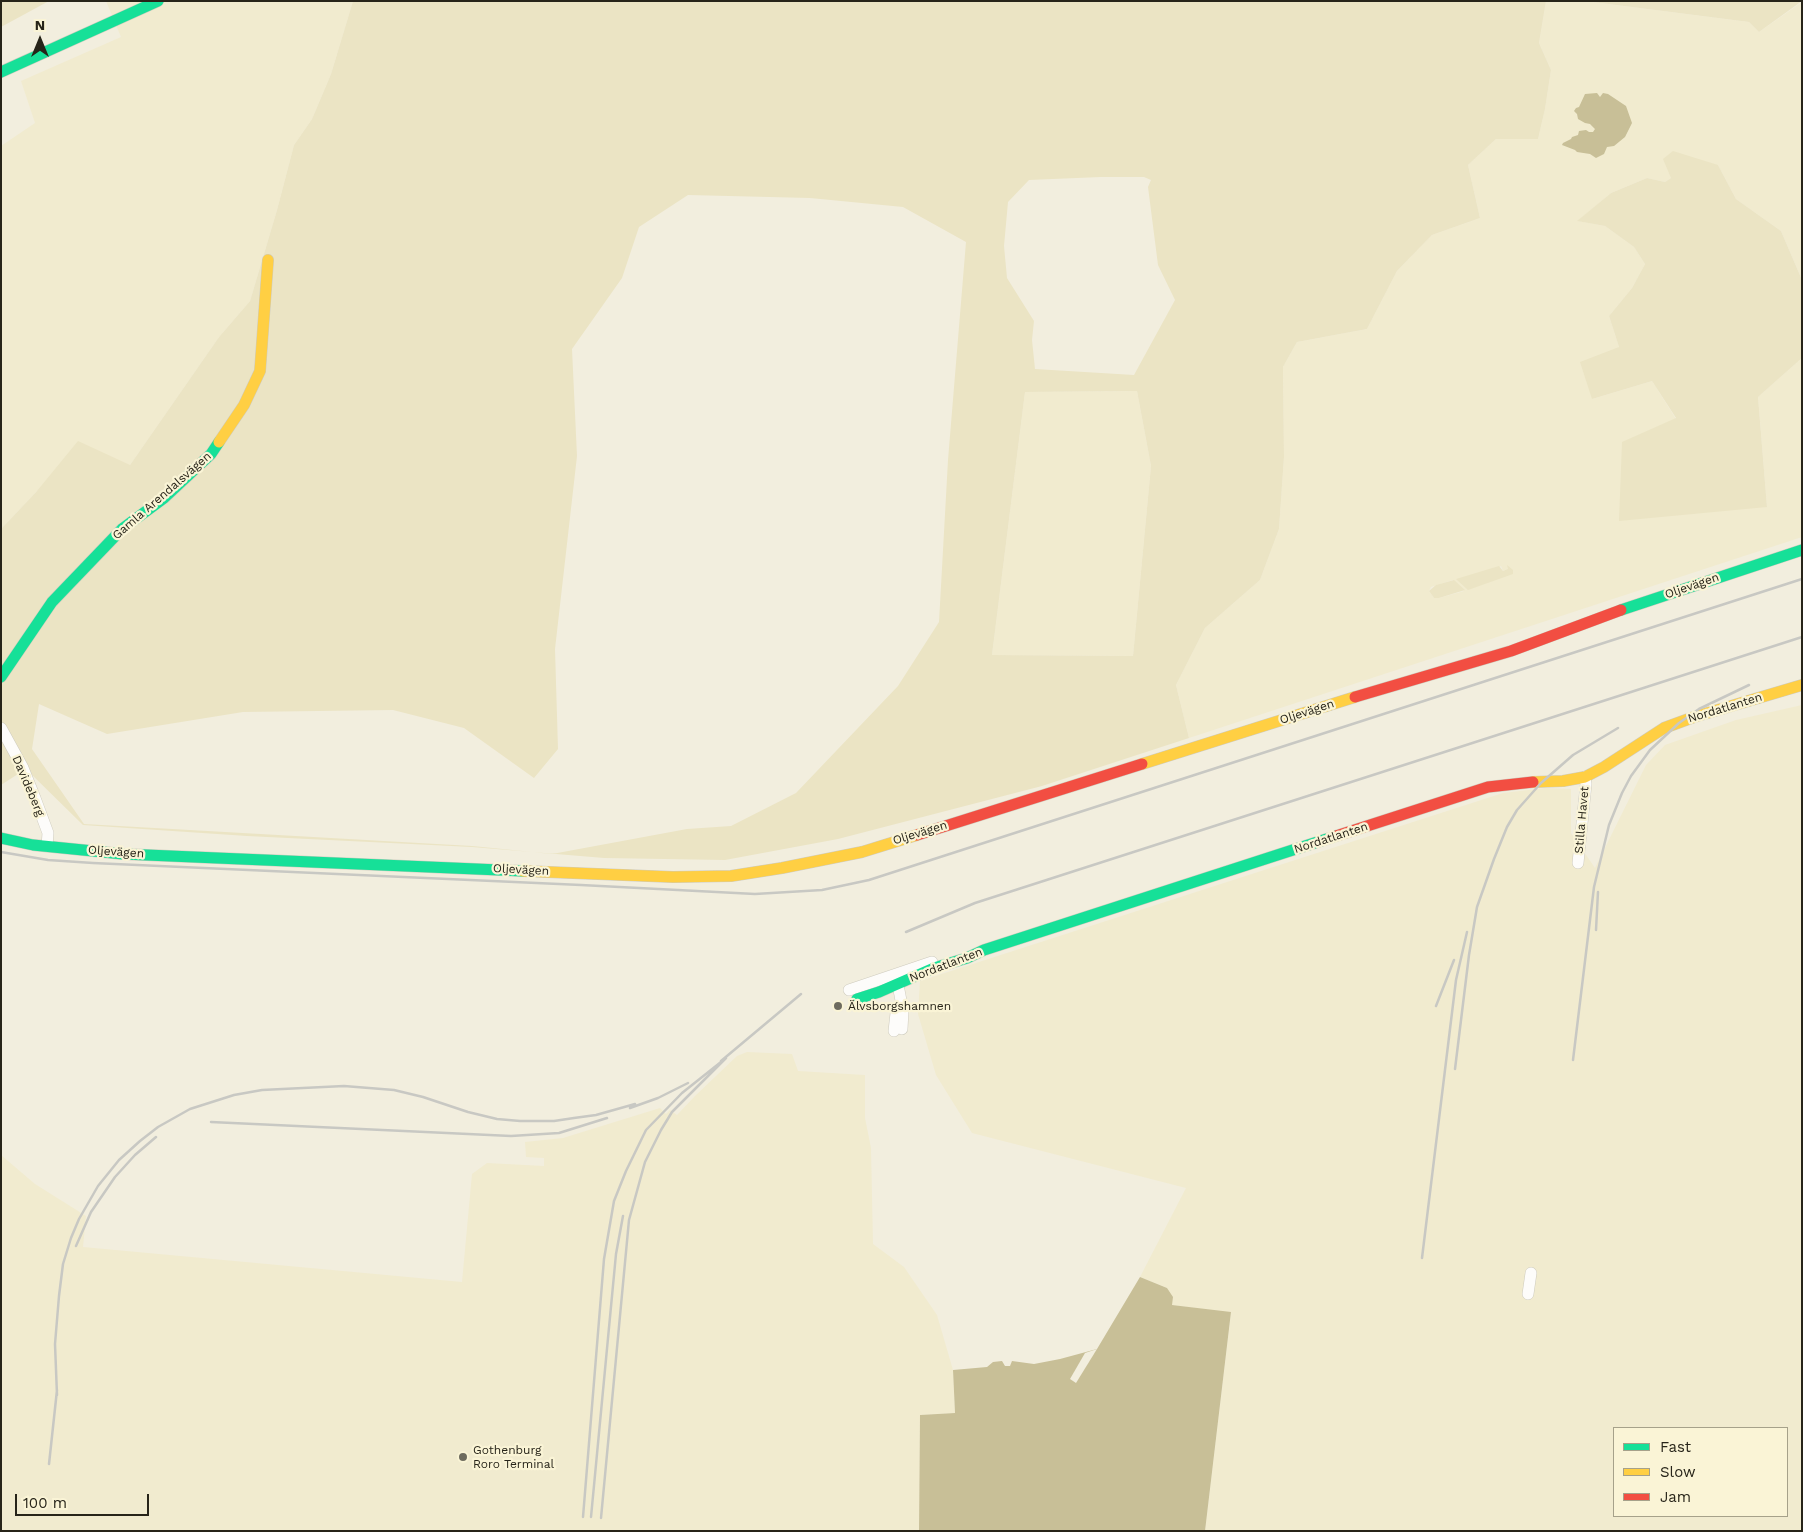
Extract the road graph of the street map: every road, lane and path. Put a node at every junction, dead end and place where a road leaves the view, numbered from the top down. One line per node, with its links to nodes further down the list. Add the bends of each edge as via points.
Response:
1 (158, 1): 2 (street)
2 (1, 72)
3 (268, 260): 5 (street, Gamla Arendalsvägen, via 260,371 244,406 211,454 164,498 122,529 52,602)
4 (1802, 550): 10 (street, Oljevägen, via 1511,651 862,852 782,868 731,876 673,877 123,854)
5 (1, 677)
6 (1802, 685): 8 (street, Nordatlanten, via 1664,728)
7 (1, 728): 10 (street, Davideberg, via 23,768 48,833)
8 (1585, 777): 11 (street, Stilla Havet); 12 (street, Nordatlanten, via 1488,787)
9 (1, 838): 10 (street, Oljevägen)
10 (47, 846)
11 (1578, 863)
12 (895, 979): 13 (street); 14 (street, Nordatlanten); 15 (street, via 903,1011)
13 (849, 990)
14 (857, 999)
15 (898, 1030)
16 (1531, 1273): 17 (street)
17 (1528, 1294)

